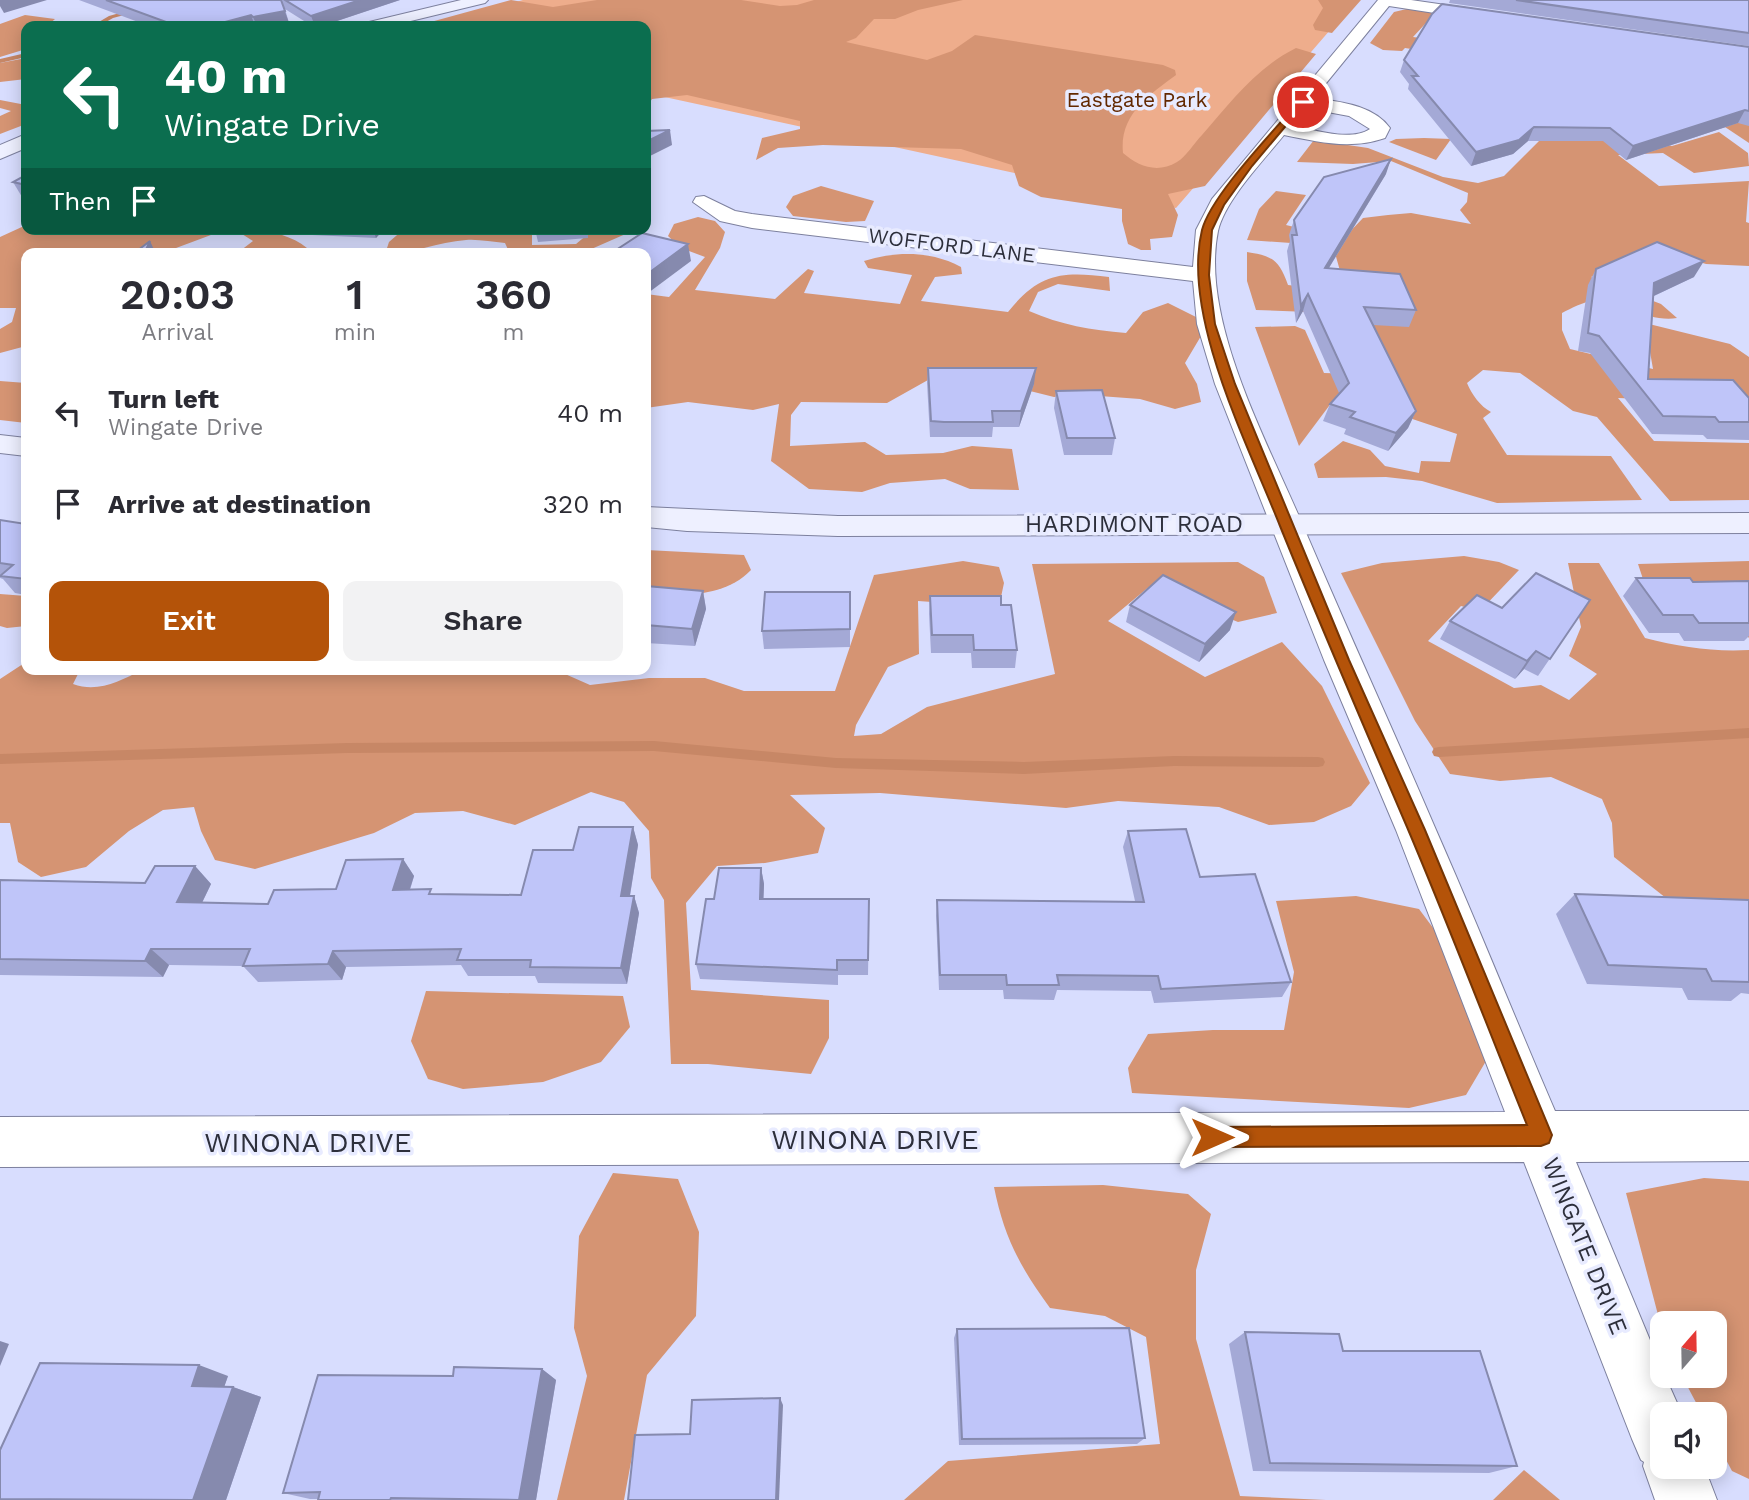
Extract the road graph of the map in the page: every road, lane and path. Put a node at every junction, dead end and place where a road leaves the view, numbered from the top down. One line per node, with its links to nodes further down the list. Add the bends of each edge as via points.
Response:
1 (480, 0): 4 (street)
2 (1386, 1): 3 (street); 5 (street, WINGATE DRIVE)
3 (1500, 18)
4 (392, 21)
5 (1303, 102): 6 (street, WINGATE DRIVE); 6 (street, via 1376,121 1378,134 1350,140)
6 (1280, 128): 10 (street, WINGATE DRIVE, via 1220,204 1207,230)
7 (21, 142): 8 (street)
8 (0, 153)
9 (704, 202): 10 (street, WOFFORD LANE, via 728,216 752,221)
10 (1204, 275): 15 (street, WINGATE DRIVE, via 1210,324 1229,384)
11 (0, 444): 12 (street)
12 (21, 446)
13 (651, 517): 15 (street, HARDIMONT ROAD, via 838,526)
14 (1749, 523): 15 (street, HARDIMONT ROAD)
15 (1287, 524): 16 (street, WINGATE DRIVE)
16 (1541, 1135): 17 (street, WINONA DRIVE); 18 (street, WINONA DRIVE); 19 (street, WINGATE DRIVE)
17 (1749, 1136)
18 (0, 1142)
19 (1650, 1409)
20 (1678, 1479): 21 (street)
21 (1686, 1500)

